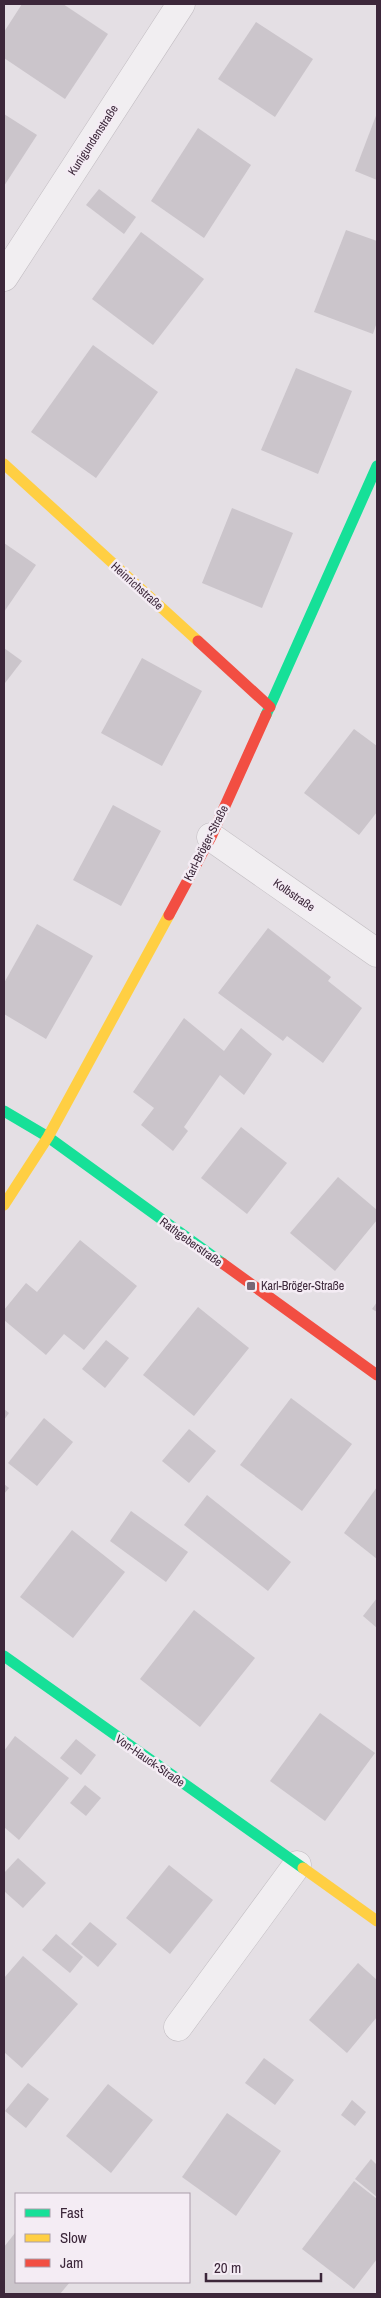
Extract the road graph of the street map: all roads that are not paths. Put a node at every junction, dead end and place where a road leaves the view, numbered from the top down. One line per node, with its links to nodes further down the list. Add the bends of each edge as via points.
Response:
1 (182, 4): 2 (street, Kunigundenstraße)
2 (4, 277)
3 (4, 464): 5 (street, Heinrichstraße)
4 (377, 466): 5 (street, Karl-Bröger-Straße)
5 (270, 707): 6 (street, Karl-Bröger-Straße)
6 (211, 838): 7 (street, Kolbstraße); 9 (street, Karl-Bröger-Straße)
7 (377, 953)
8 (4, 1111): 9 (street, Rathgeberstraße)
9 (48, 1137): 10 (street, Karl-Bröger-Straße); 11 (street, Rathgeberstraße)
10 (4, 1205)
11 (377, 1375)
12 (4, 1656): 13 (street, Von-Hauck-Straße)
13 (298, 1865): 14 (street, Von-Hauck-Straße); 15 (street)
14 (377, 1921)
15 (178, 2028)

